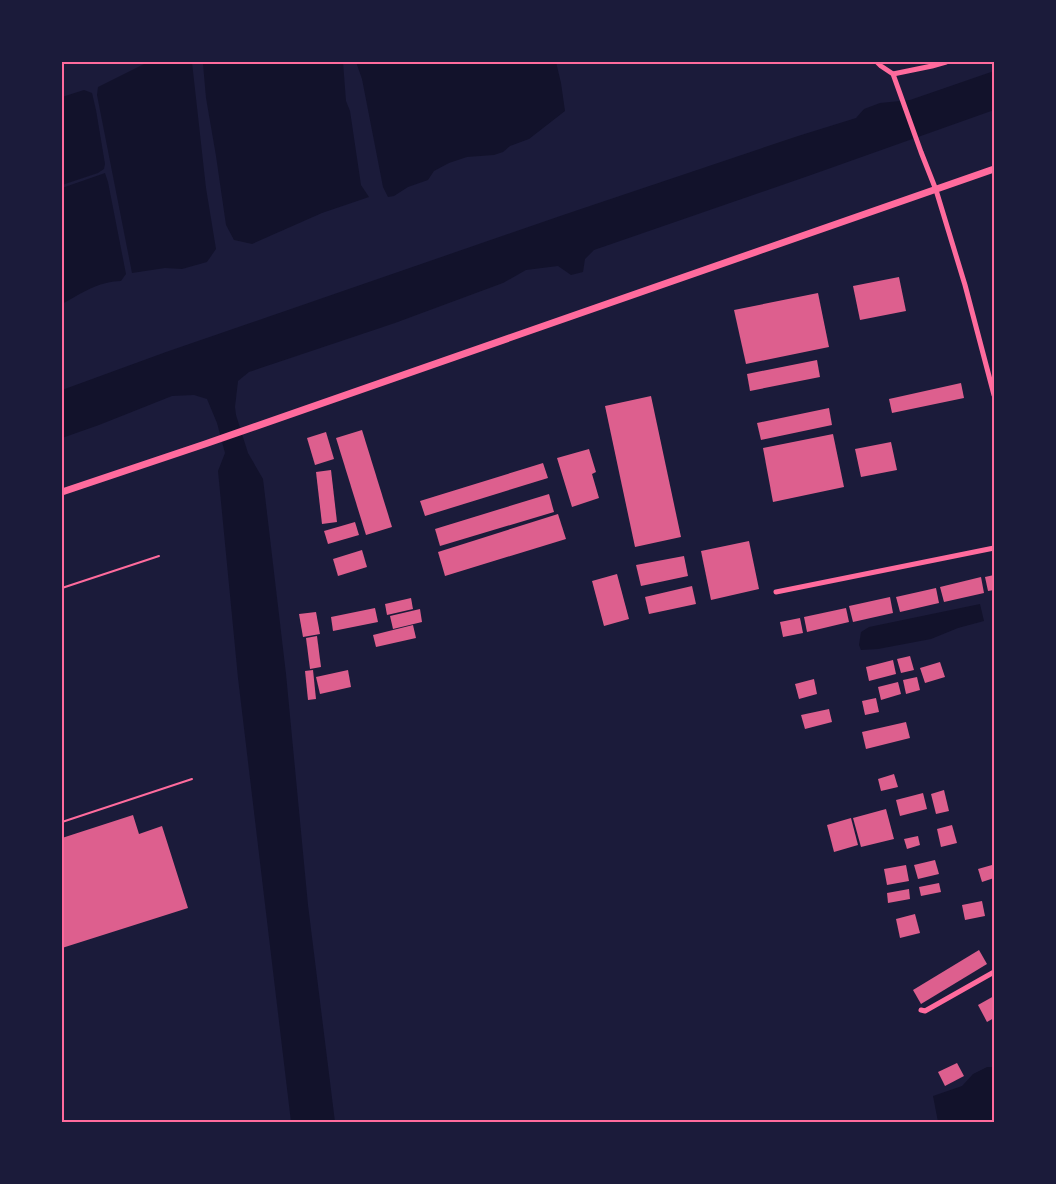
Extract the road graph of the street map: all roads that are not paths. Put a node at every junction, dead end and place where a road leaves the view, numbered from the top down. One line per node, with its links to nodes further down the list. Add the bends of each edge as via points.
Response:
1 (877, 62): 3 (street)
2 (946, 62): 3 (street)
3 (893, 74): 5 (street)
4 (994, 170): 5 (main road)
5 (936, 190): 6 (street); 7 (main road)
6 (994, 395)
7 (62, 492)
8 (994, 548): 11 (street)
9 (159, 556): 10 (lane)
10 (62, 588)
11 (776, 592)
12 (192, 779): 13 (lane)
13 (62, 822)
14 (994, 972): 15 (street)
15 (921, 1010)

